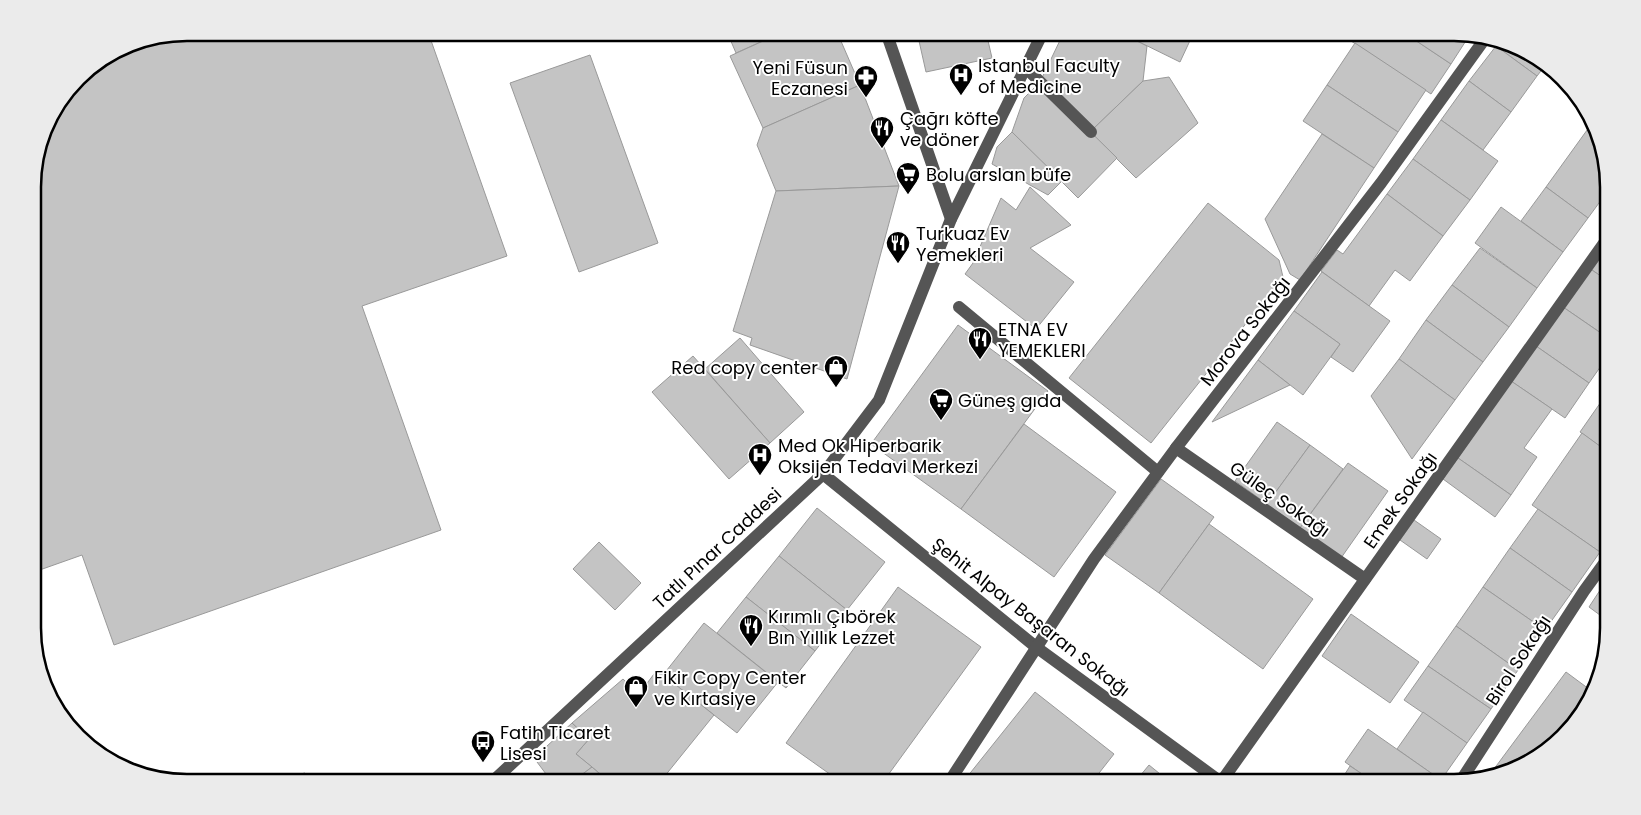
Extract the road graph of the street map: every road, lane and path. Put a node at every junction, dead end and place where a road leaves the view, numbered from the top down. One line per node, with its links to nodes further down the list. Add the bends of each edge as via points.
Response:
1 (889, 41): 6 (street)
2 (1039, 41): 4 (street, Tatlı Pınar Caddesi)
3 (1481, 44): 9 (street, Morova Sokağı, via 1375,191)
4 (1026, 68): 5 (street); 6 (street, Tatlı Pınar Caddesi)
5 (1091, 132)
6 (951, 219): 11 (street, Tatlı Pınar Caddesi, via 879,400)
7 (1600, 249): 13 (street, Emek Sokağı)
8 (959, 307): 10 (street)
9 (1176, 448): 10 (street, Morova Sokağı); 13 (street, Güleç Sokağı)
10 (1158, 472): 14 (street, Morova Sokağı, via 1094,559)
11 (823, 474): 14 (street, Şehit Alpay Başaran Sokağı); 19 (street, Tatlı Pınar Caddesi)
12 (1600, 569): 18 (street, Birol Sokağı)
13 (1365, 580): 17 (street, Emek Sokağı)
14 (1036, 647): 15 (street, Morova Sokağı); 16 (street, Şehit Alpay Başaran Sokağı)
15 (955, 773)
16 (1209, 773)
17 (1227, 773)
18 (1466, 773)
19 (501, 774)

